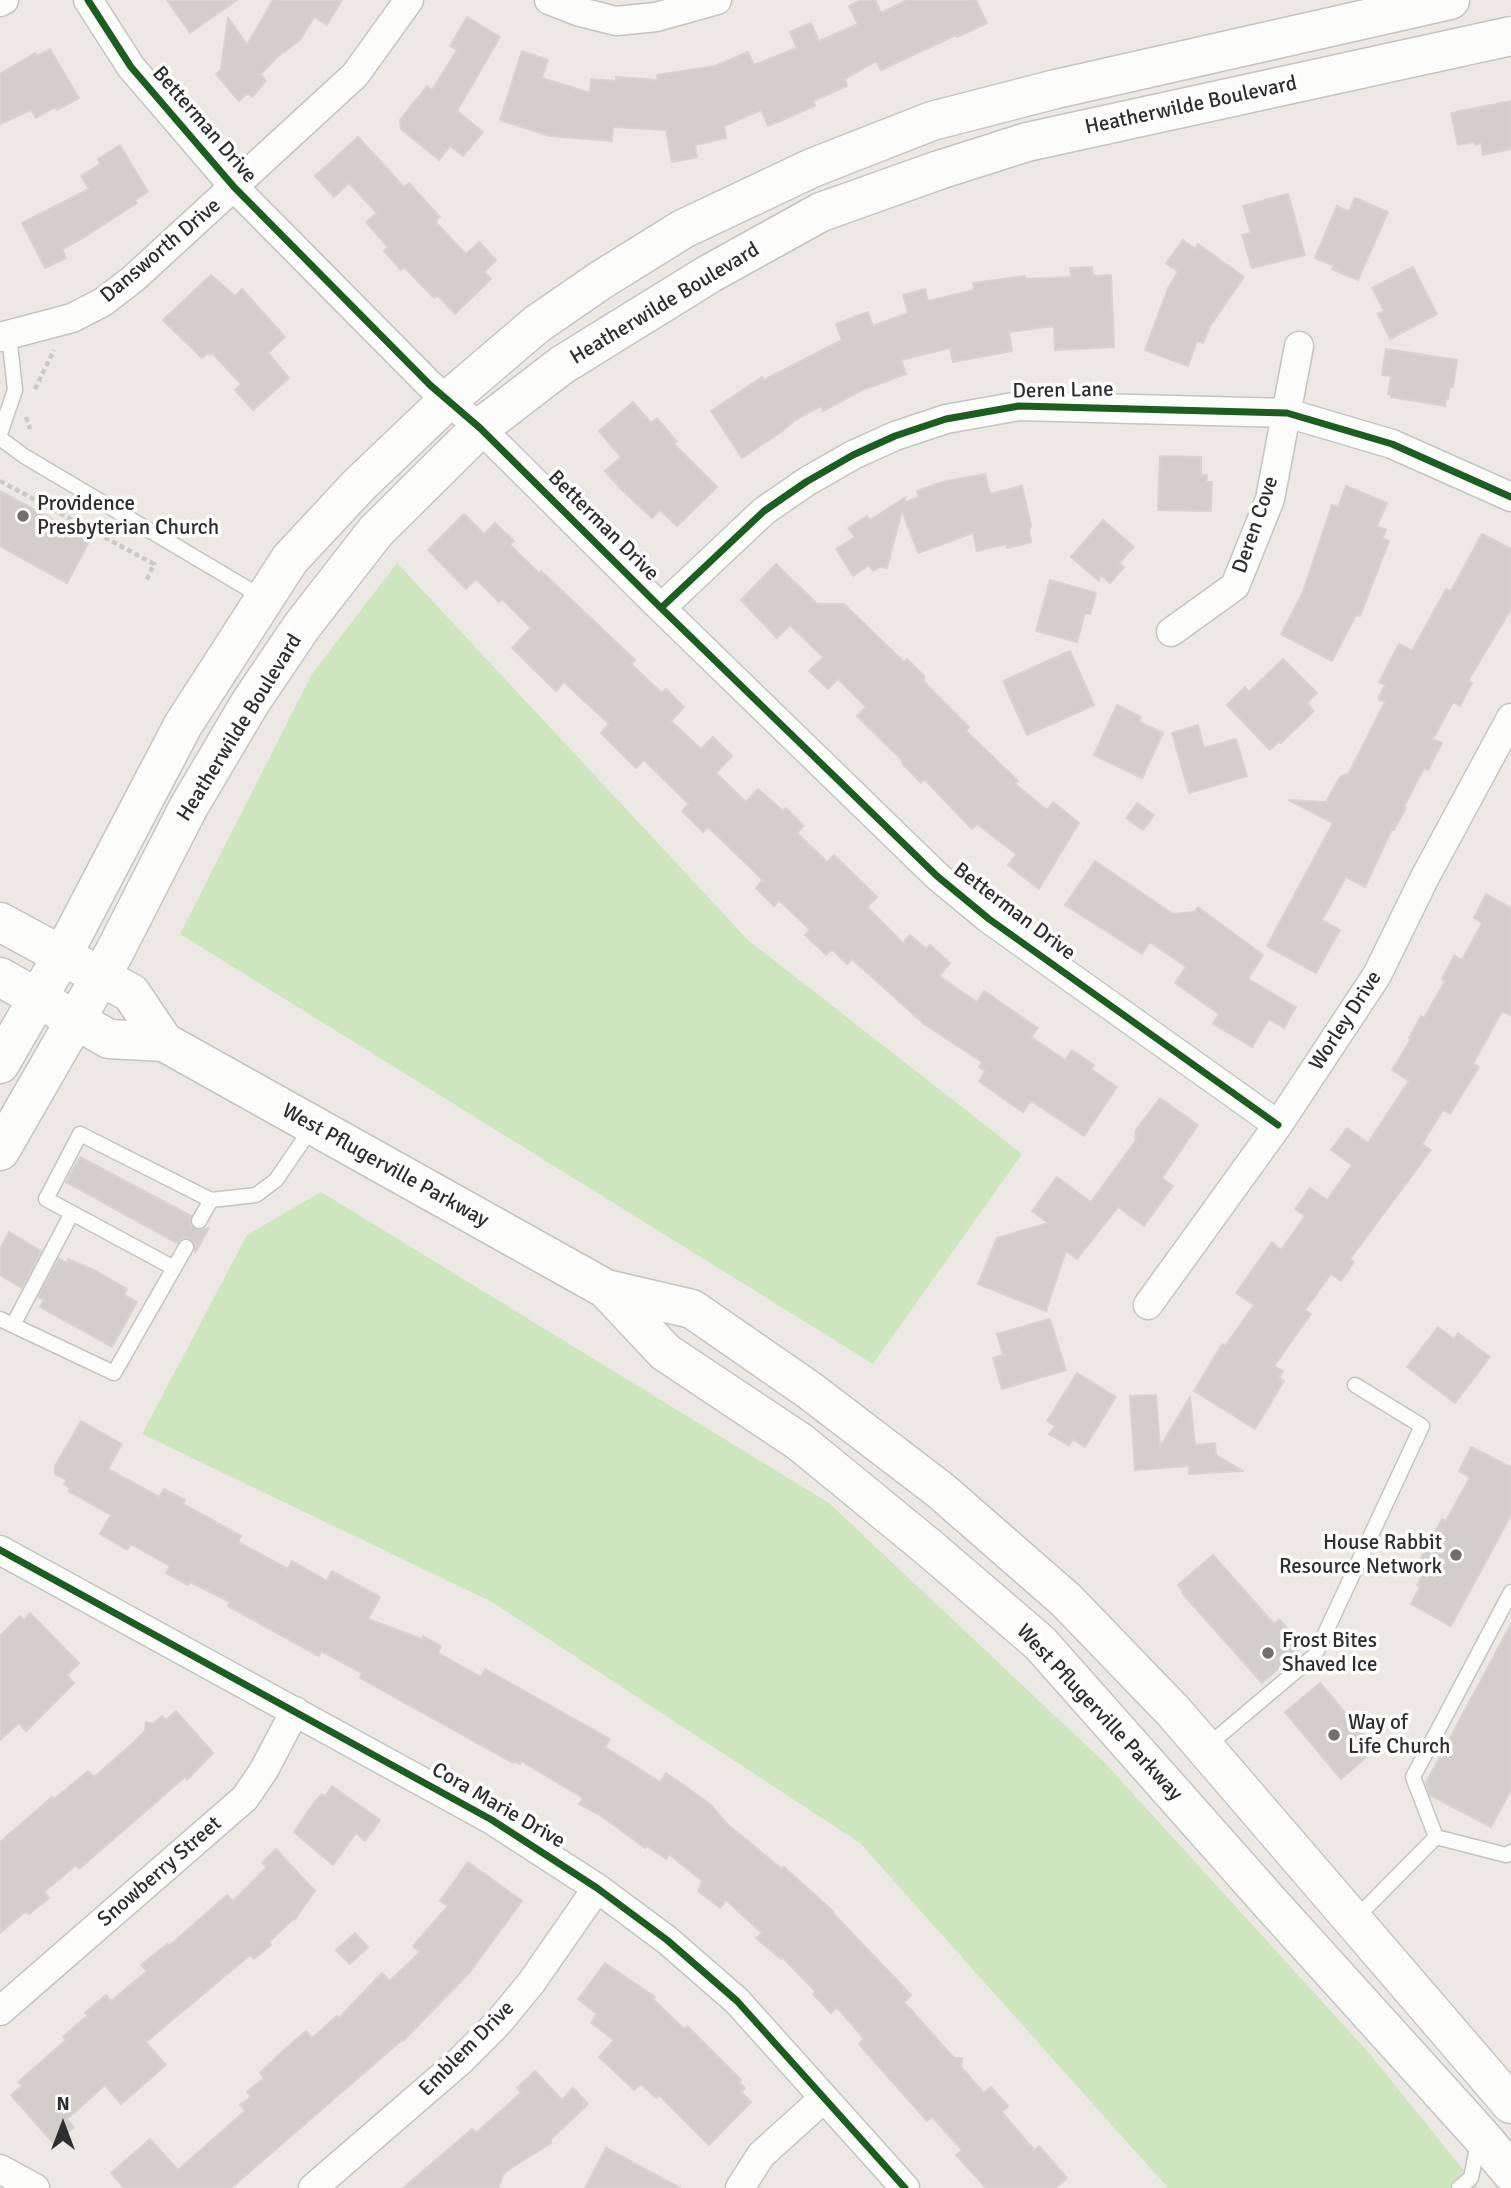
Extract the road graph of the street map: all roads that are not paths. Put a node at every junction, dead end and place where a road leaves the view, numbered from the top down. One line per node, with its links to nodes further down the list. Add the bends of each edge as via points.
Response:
1 (88, 0): 7 (street, Betterman Drive, via 131,67)
2 (409, 0): 7 (street, Dansworth Drive, via 355,75)
3 (549, 0): 4 (street, via 616,21 656,17)
4 (717, 0)
5 (1450, 0): 10 (main road, Heatherwilde Boulevard, via 932,121 812,168 683,229 601,280 537,324)
6 (1511, 36): 12 (main road, Heatherwilde Boulevard, via 1027,142 821,212 709,274 574,358)
7 (234, 187): 8 (street, Dansworth Drive, via 103,302 72,318); 10 (street, Betterman Drive)
8 (5, 336): 13 (lane, via 15,390)
9 (1299, 346): 11 (street, Deren Cove)
10 (449, 400): 12 (street, Betterman Drive); 15 (main road, Heatherwilde Boulevard, via 359,485 290,559)
11 (1287, 413): 14 (street, Deren Lane, via 1392,444); 16 (street, Deren Lane, via 1019,406 946,419 895,436 806,482 764,511); 18 (street, Deren Cove, via 1270,499 1235,586)
12 (480, 428): 16 (street, Betterman Drive); 17 (main road, Heatherwilde Boulevard, via 376,531)
13 (0, 436): 15 (lane, via 24,456)
14 (1511, 497)
15 (264, 599): 17 (street); 21 (main road, Heatherwilde Boulevard, via 183,725)
16 (661, 608): 29 (street, Betterman Drive, via 937,876 989,919)
17 (302, 626): 22 (main road, Heatherwilde Boulevard, via 188,808)
18 (1171, 632)
19 (1511, 718): 29 (street, Worley Drive, via 1377,975)
20 (0, 922): 21 (main road, West Pflugerville Parkway)
21 (62, 956): 22 (main road, West Pflugerville Parkway); 24 (main road, Heatherwilde Boulevard)
22 (100, 976): 25 (main road, Heatherwilde Boulevard); 26 (main road, West Pflugerville Parkway, via 131,993)
23 (0, 977): 24 (main road, West Pflugerville Parkway)
24 (37, 998): 25 (main road, West Pflugerville Parkway); 27 (main road, Heatherwilde Boulevard)
25 (75, 1019): 26 (main road, West Pflugerville Parkway, via 109,1039); 30 (main road, Heatherwilde Boulevard)
26 (164, 1042): 28 (main road, West Pflugerville Parkway)
27 (0, 1064)
28 (313, 1125): 31 (lane, via 276,1180 256,1195); 36 (main road, West Pflugerville Parkway)
29 (1278, 1125): 37 (street, Worley Drive)
30 (0, 1151)
31 (211, 1200): 32 (lane, via 80,1134 46,1199); 33 (lane)
32 (72, 1213): 35 (lane); 38 (lane)
33 (199, 1221)
34 (186, 1247): 35 (lane)
35 (174, 1268): 38 (lane, via 114,1373)
36 (606, 1289): 43 (main road, West Pflugerville Parkway, via 692,1309 809,1390 940,1490 1066,1600); 51 (main road, West Pflugerville Parkway, via 665,1352 800,1442 1040,1643)
37 (1148, 1305)
38 (6, 1322)
39 (1355, 1385): 43 (lane, via 1422,1426 1315,1655)
40 (0, 1550): 42 (street, Cora Marie Drive)
41 (1511, 1592): 44 (lane, via 1413,1777)
42 (295, 1711): 46 (street, Cora Marie Drive, via 492,1820); 48 (street, Snowberry Street, via 245,1798)
43 (1205, 1748): 47 (main road, West Pflugerville Parkway)
44 (1436, 1837): 45 (lane, via 1506,1855); 47 (lane)
45 (1511, 1852)
46 (597, 1888): 50 (street, Cora Marie Drive, via 667,1940 737,2001); 55 (street, Emblem Drive, via 498,2023)
47 (1353, 1921): 49 (main road, West Pflugerville Parkway)
48 (0, 2011)
49 (1508, 2091): 51 (street)
50 (824, 2098): 56 (street, via 761,2155); 57 (street, Cora Marie Drive)
51 (1480, 2135): 53 (main road, West Pflugerville Parkway); 58 (lane, via 1471,2178)
52 (0, 2169): 54 (street)
53 (1511, 2172)
54 (35, 2188)
55 (313, 2188)
56 (740, 2188)
57 (905, 2188)
58 (1459, 2188)

